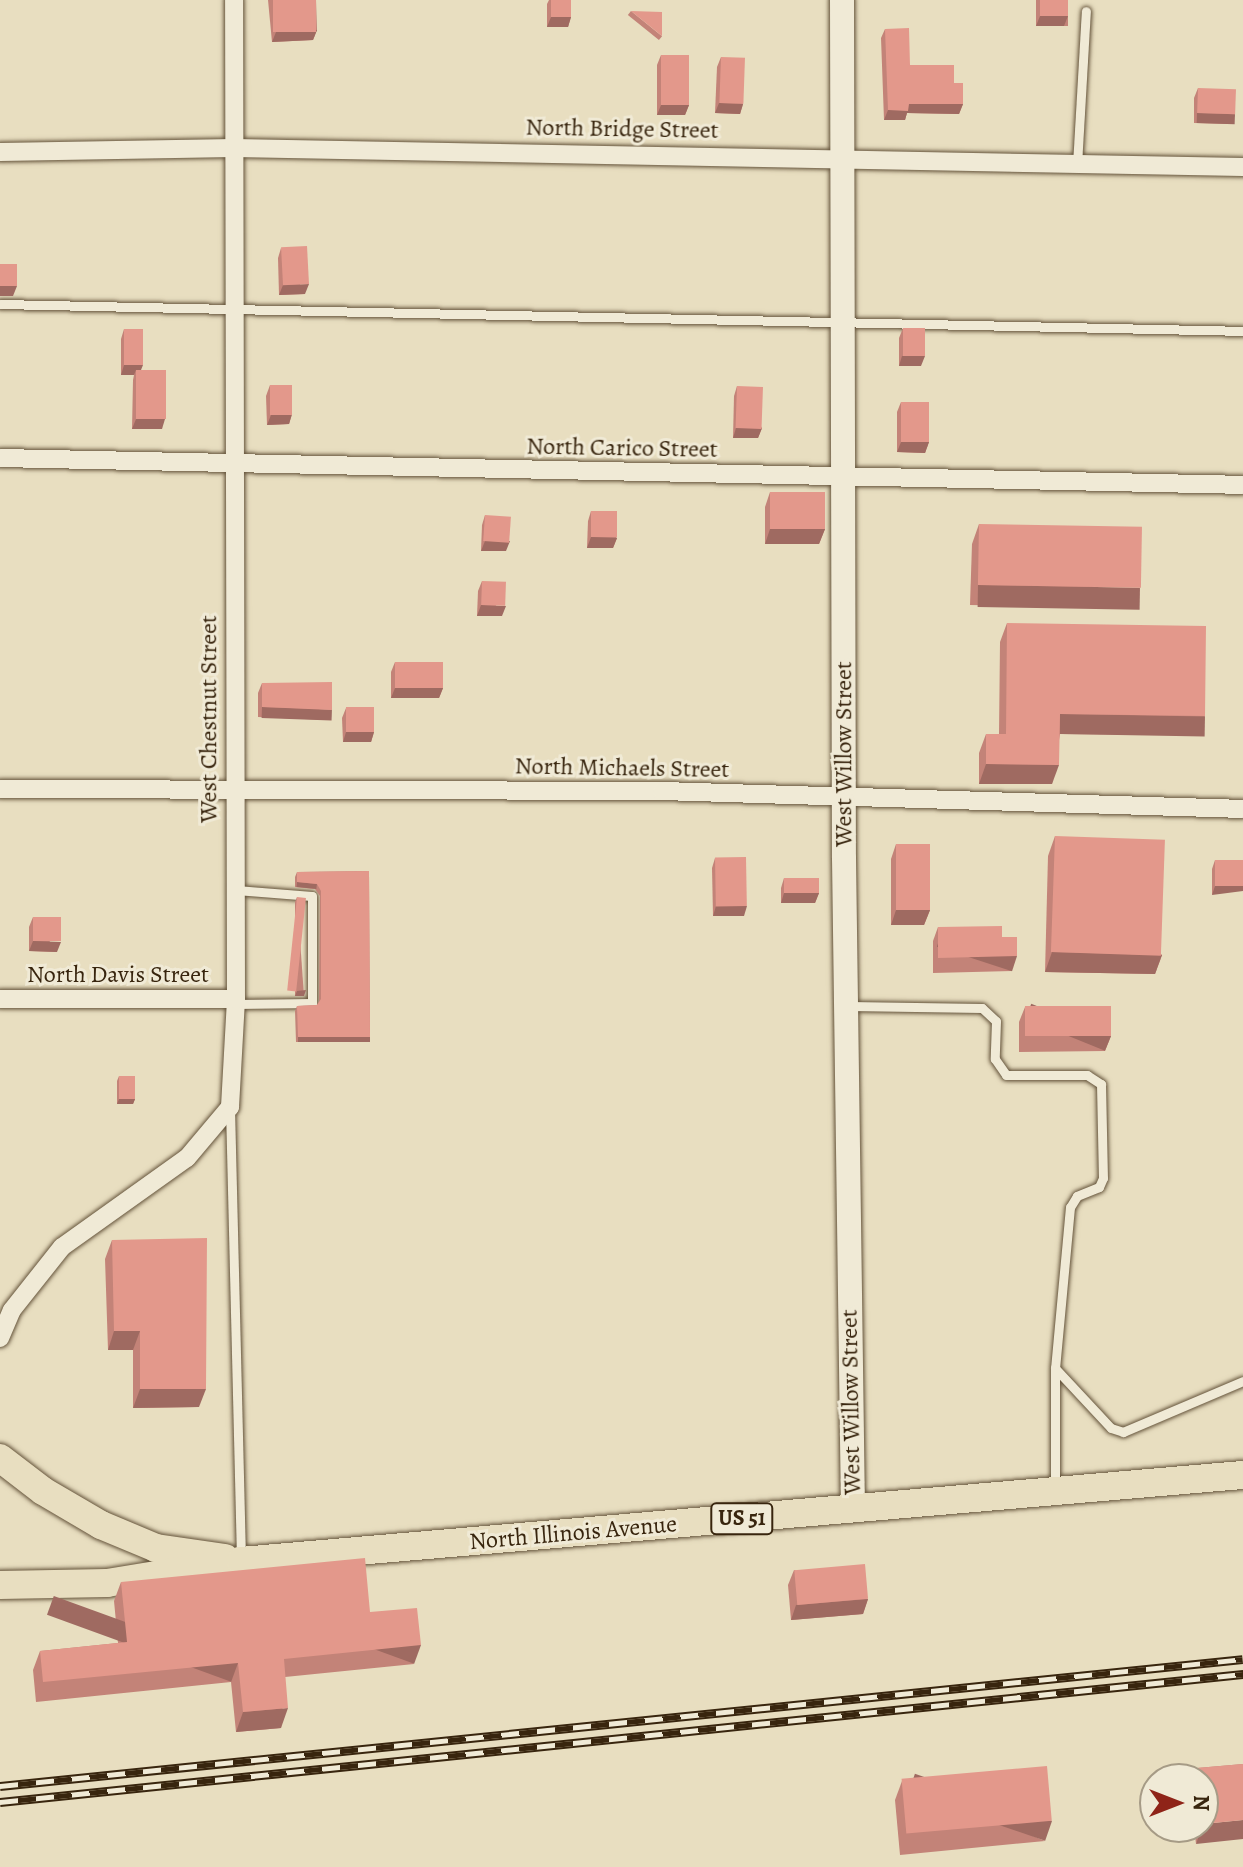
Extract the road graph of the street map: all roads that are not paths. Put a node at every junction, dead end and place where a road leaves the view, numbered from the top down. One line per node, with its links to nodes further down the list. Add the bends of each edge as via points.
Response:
1 (234, 0): 4 (street, West Chestnut Street)
2 (842, 0): 6 (street, West Willow Street)
3 (1086, 11): 7 (lane)
4 (234, 148): 5 (street, North Bridge Street); 6 (street, North Bridge Street); 10 (street, West Chestnut Street)
5 (0, 152)
6 (842, 157): 7 (street, North Bridge Street); 11 (street, West Willow Street)
7 (1077, 165): 8 (street, North Bridge Street)
8 (1243, 167)
9 (0, 304): 10 (lane)
10 (233, 308): 11 (lane); 14 (street, West Chestnut Street)
11 (843, 321): 12 (lane, via 1000,329); 15 (street, West Willow Street)
12 (1243, 331)
13 (0, 458): 14 (street, North Carico Street)
14 (233, 463): 15 (street, North Carico Street); 18 (street, West Chestnut Street)
15 (844, 477): 16 (street, North Carico Street); 19 (street, West Willow Street)
16 (1243, 485)
17 (0, 789): 18 (street, North Michaels Street)
18 (234, 789): 19 (street, North Michaels Street, via 662,791); 21 (street, West Chestnut Street)
19 (846, 800): 20 (street, North Michaels Street); 24 (street, West Willow Street)
20 (1243, 809)
21 (234, 890): 23 (street, West Chestnut Street); 23 (lane, via 312,896 312,1003)
22 (0, 999): 23 (street, North Davis Street)
23 (236, 1002): 25 (street, West Chestnut Street)
24 (845, 1006): 27 (lane, via 982,1008 996,1021 995,1059 1006,1075 1087,1075 1101,1084 1103,1178 1099,1187 1077,1196 1070,1207); 32 (street, West Willow Street)
25 (230, 1107): 26 (street, via 187,1158 62,1247 12,1310); 33 (lane)
26 (0, 1338)
27 (1055, 1368): 28 (lane, via 1111,1428 1123,1432); 31 (lane)
28 (1243, 1381)
29 (0, 1458): 33 (main road, US 51, via 101,1525 156,1548)
30 (1243, 1475): 31 (main road, North Illinois Avenue / US 51)
31 (1055, 1492): 32 (main road, North Illinois Avenue / US 51)
32 (853, 1509): 33 (main road, North Illinois Avenue / US 51)
33 (241, 1561): 34 (main road, North Illinois Avenue / US 51, via 107,1583)
34 (0, 1585)

